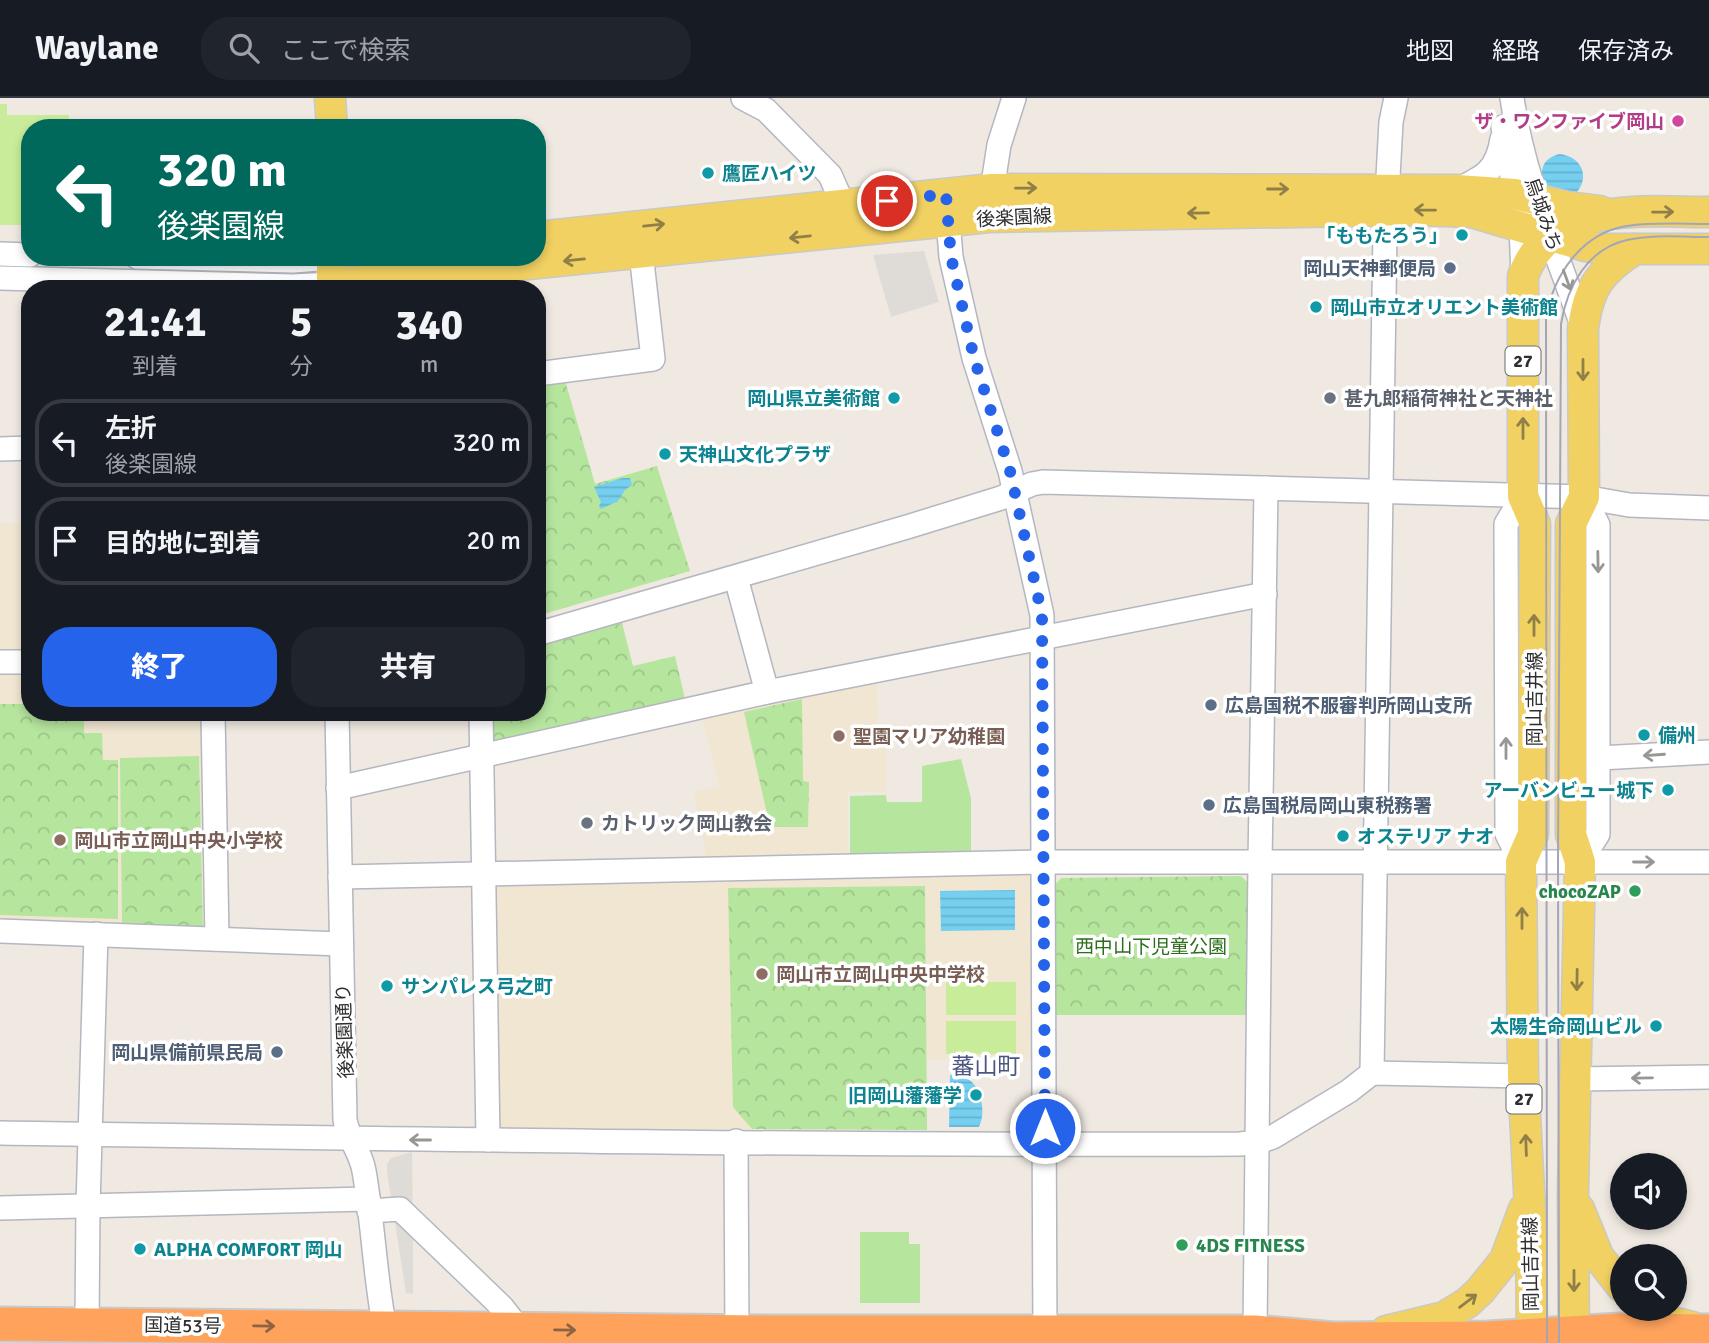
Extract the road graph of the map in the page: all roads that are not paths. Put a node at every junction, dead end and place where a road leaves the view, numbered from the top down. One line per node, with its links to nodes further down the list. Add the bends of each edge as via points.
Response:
1 (331, 98): 7 (main road)
2 (743, 98): 16 (street, via 766,110 830,175)
3 (1014, 98): 12 (street, via 999,145)
4 (1396, 98): 10 (street)
5 (1499, 98): 8 (street, 烏城みち)
6 (1512, 98): 9 (street, 烏城みち)
7 (332, 119)
8 (1503, 130): 9 (street, 烏城みち); 11 (street, via 1500,152)
9 (1527, 187): 11 (main road, 後楽園線); 14 (main road, 後楽園線, via 1580,210); 17 (street, 烏城みち); 19 (street, 烏城みち)
10 (1387, 200): 11 (main road, 後楽園線); 12 (main road, 後楽園線); 37 (street)
11 (1464, 201): 17 (main road, 後楽園線)
12 (990, 203): 13 (main road, 後楽園線)
13 (947, 208): 16 (main road, 後楽園線); 36 (street, via 951,257 974,358)
14 (1616, 212): 15 (main road, 岡山吉井線 / 27, one-way to 15); 19 (main road, 岡山吉井線 / 27, via 1585,218)
15 (1709, 212)
16 (849, 218): 18 (main road, 後楽園線, one-way to 16); 22 (main road, 後楽園線, one-way to 22)
17 (1521, 226): 19 (main road, 後楽園線); 26 (street, 烏城みち)
18 (546, 236)
19 (1551, 236): 20 (main road, 後楽園線, via 1585,247); 26 (main road, 岡山吉井線 / 27, via 1537,247); 31 (street, 烏城みち, one-way to 31)
20 (1635, 249): 21 (main road); 31 (main road, 岡山吉井線, via 1605,270 1594,286)
21 (1709, 249)
22 (641, 253): 30 (main road, 後楽園線, one-way to 30); 32 (street, via 653,359)
23 (0, 254): 24 (street)
24 (21, 255)
25 (335, 269): 29 (street); 30 (main road, 後楽園線)
26 (1523, 276): 38 (main road, 岡山吉井線 / 27, one-way to 26)
27 (0, 278): 28 (street)
28 (73, 280)
29 (308, 280)
30 (472, 280)
31 (1583, 329): 39 (main road, 岡山吉井線, one-way to 39)
32 (546, 373)
33 (21, 448): 34 (street)
34 (0, 449)
35 (1266, 488): 36 (street, via 1044,482); 37 (street); 42 (street)
36 (1015, 491): 41 (street); 44 (street)
37 (1380, 491): 38 (street); 56 (street)
38 (1523, 496): 39 (street); 57 (main road, 岡山吉井線 / 27, one-way to 38, via 1533,834 1534,807 1535,524)
39 (1593, 499): 40 (street); 53 (street, one-way to 53, via 1598,525); 58 (main road, 岡山吉井線, via 1571,524 1571,834)
40 (1709, 508)
41 (736, 578): 43 (street); 47 (street)
42 (1265, 594): 44 (street); 60 (street)
43 (546, 631)
44 (1043, 636): 47 (street); 55 (street)
45 (0, 662): 46 (street)
46 (21, 662)
47 (767, 692): 52 (street)
48 (213, 721): 65 (street)
49 (337, 721): 54 (street, 後楽園通り)
50 (481, 721): 52 (street)
51 (1709, 752): 53 (street, one-way to 53)
52 (482, 757): 54 (street); 61 (street)
53 (1600, 758): 58 (street, via 1598,834)
54 (338, 788): 62 (street, 後楽園通り)
55 (1043, 862): 60 (street); 61 (street); 77 (street)
56 (1377, 862): 57 (street); 60 (street); 67 (street)
57 (1521, 862): 58 (street); 68 (main road, 岡山吉井線 / 27, one-way to 57)
58 (1580, 862): 59 (street, one-way to 59); 70 (main road, 岡山吉井線, one-way to 70)
59 (1709, 862)
60 (1260, 863): 76 (street)
61 (482, 876): 62 (street); 74 (street)
62 (340, 877): 66 (street, 後楽園通り)
63 (0, 931): 64 (street)
64 (96, 934): 65 (street); 72 (street)
65 (217, 939): 66 (street)
66 (341, 944): 73 (street, 後楽園通り, via 345,1120)
67 (1372, 1073): 68 (street); 76 (street)
68 (1523, 1076): 79 (main road, 岡山吉井線 / 27, one-way to 68)
69 (1709, 1077): 70 (street, one-way to 70)
70 (1575, 1079): 78 (main road, 岡山吉井線)
71 (0, 1133): 72 (street)
72 (90, 1134): 73 (street); 81 (street)
73 (352, 1138): 74 (street, one-way to 73); 80 (street, 後楽園通り, via 364,1168)
74 (488, 1140): 75 (street)
75 (736, 1142): 77 (street); 91 (street)
76 (1258, 1142): 77 (street); 89 (street)
77 (1045, 1145): 92 (street)
78 (1573, 1192): 83 (main road, via 1598,1256); 93 (main road, 岡山吉井線, one-way to 93)
79 (1528, 1197): 94 (main road, one-way to 79, via 1444,1317 1467,1303 1505,1260); 95 (main road, 岡山吉井線 / 27)
80 (369, 1205): 81 (street); 87 (street, via 400,1209); 90 (street, 後楽園通り)
81 (88, 1206): 82 (street); 86 (street)
82 (0, 1208)
83 (1610, 1272)
84 (1669, 1321): 88 (main road)
85 (0, 1324): 86 (highway, 国道53号)
86 (87, 1324): 90 (highway, 国道53号, one-way to 90)
87 (519, 1329): 90 (highway, 国道53号); 91 (highway, 国道53号, one-way to 91)
88 (1709, 1331): 93 (highway, 国道53号, via 1619,1330)
89 (1255, 1332): 92 (highway, 国道53号); 94 (highway, 国道53号)
90 (386, 1335)
91 (737, 1337): 92 (highway, 国道53号)
92 (1045, 1337)
93 (1574, 1338): 95 (highway, 国道53号)
94 (1359, 1339): 95 (highway, 国道53号)
95 (1532, 1339)

